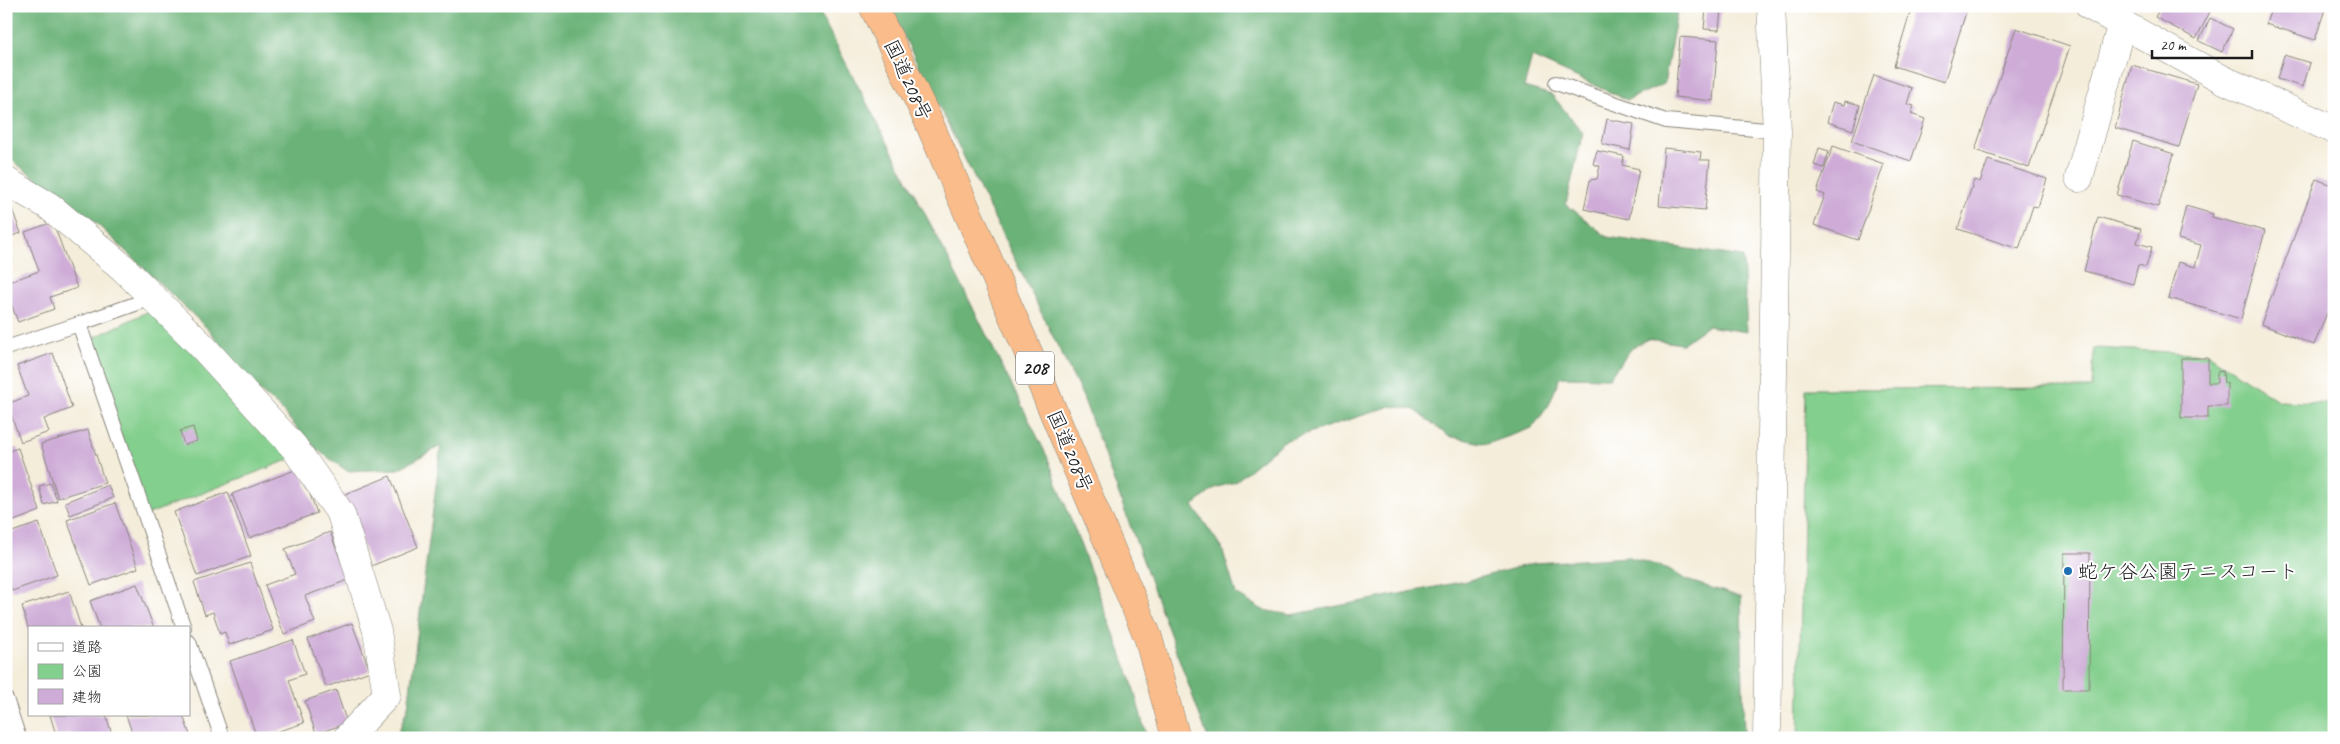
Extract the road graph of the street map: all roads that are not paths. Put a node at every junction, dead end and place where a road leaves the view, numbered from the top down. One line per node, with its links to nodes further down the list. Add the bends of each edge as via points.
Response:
1 (873, 6): 19 (highway, 国道208号 / 208, via 934,136 1148,637)
2 (1770, 6): 7 (street)
3 (2090, 6): 4 (street)
4 (2122, 23): 6 (street, via 2222,79); 8 (street)
5 (1556, 83): 7 (lane, via 1666,121)
6 (2334, 130)
7 (1777, 131): 20 (street)
8 (2079, 178)
9 (6, 180): 10 (street, via 49,206 122,267)
10 (152, 298): 11 (lane); 18 (street, via 201,345 294,447 341,514 377,631 387,695)
11 (79, 324): 12 (lane); 13 (lane)
12 (6, 348)
13 (183, 626)
14 (190, 645): 17 (lane)
15 (6, 699): 16 (lane)
16 (19, 738)
17 (222, 738)
18 (347, 738)
19 (1176, 738)
20 (1767, 738)

